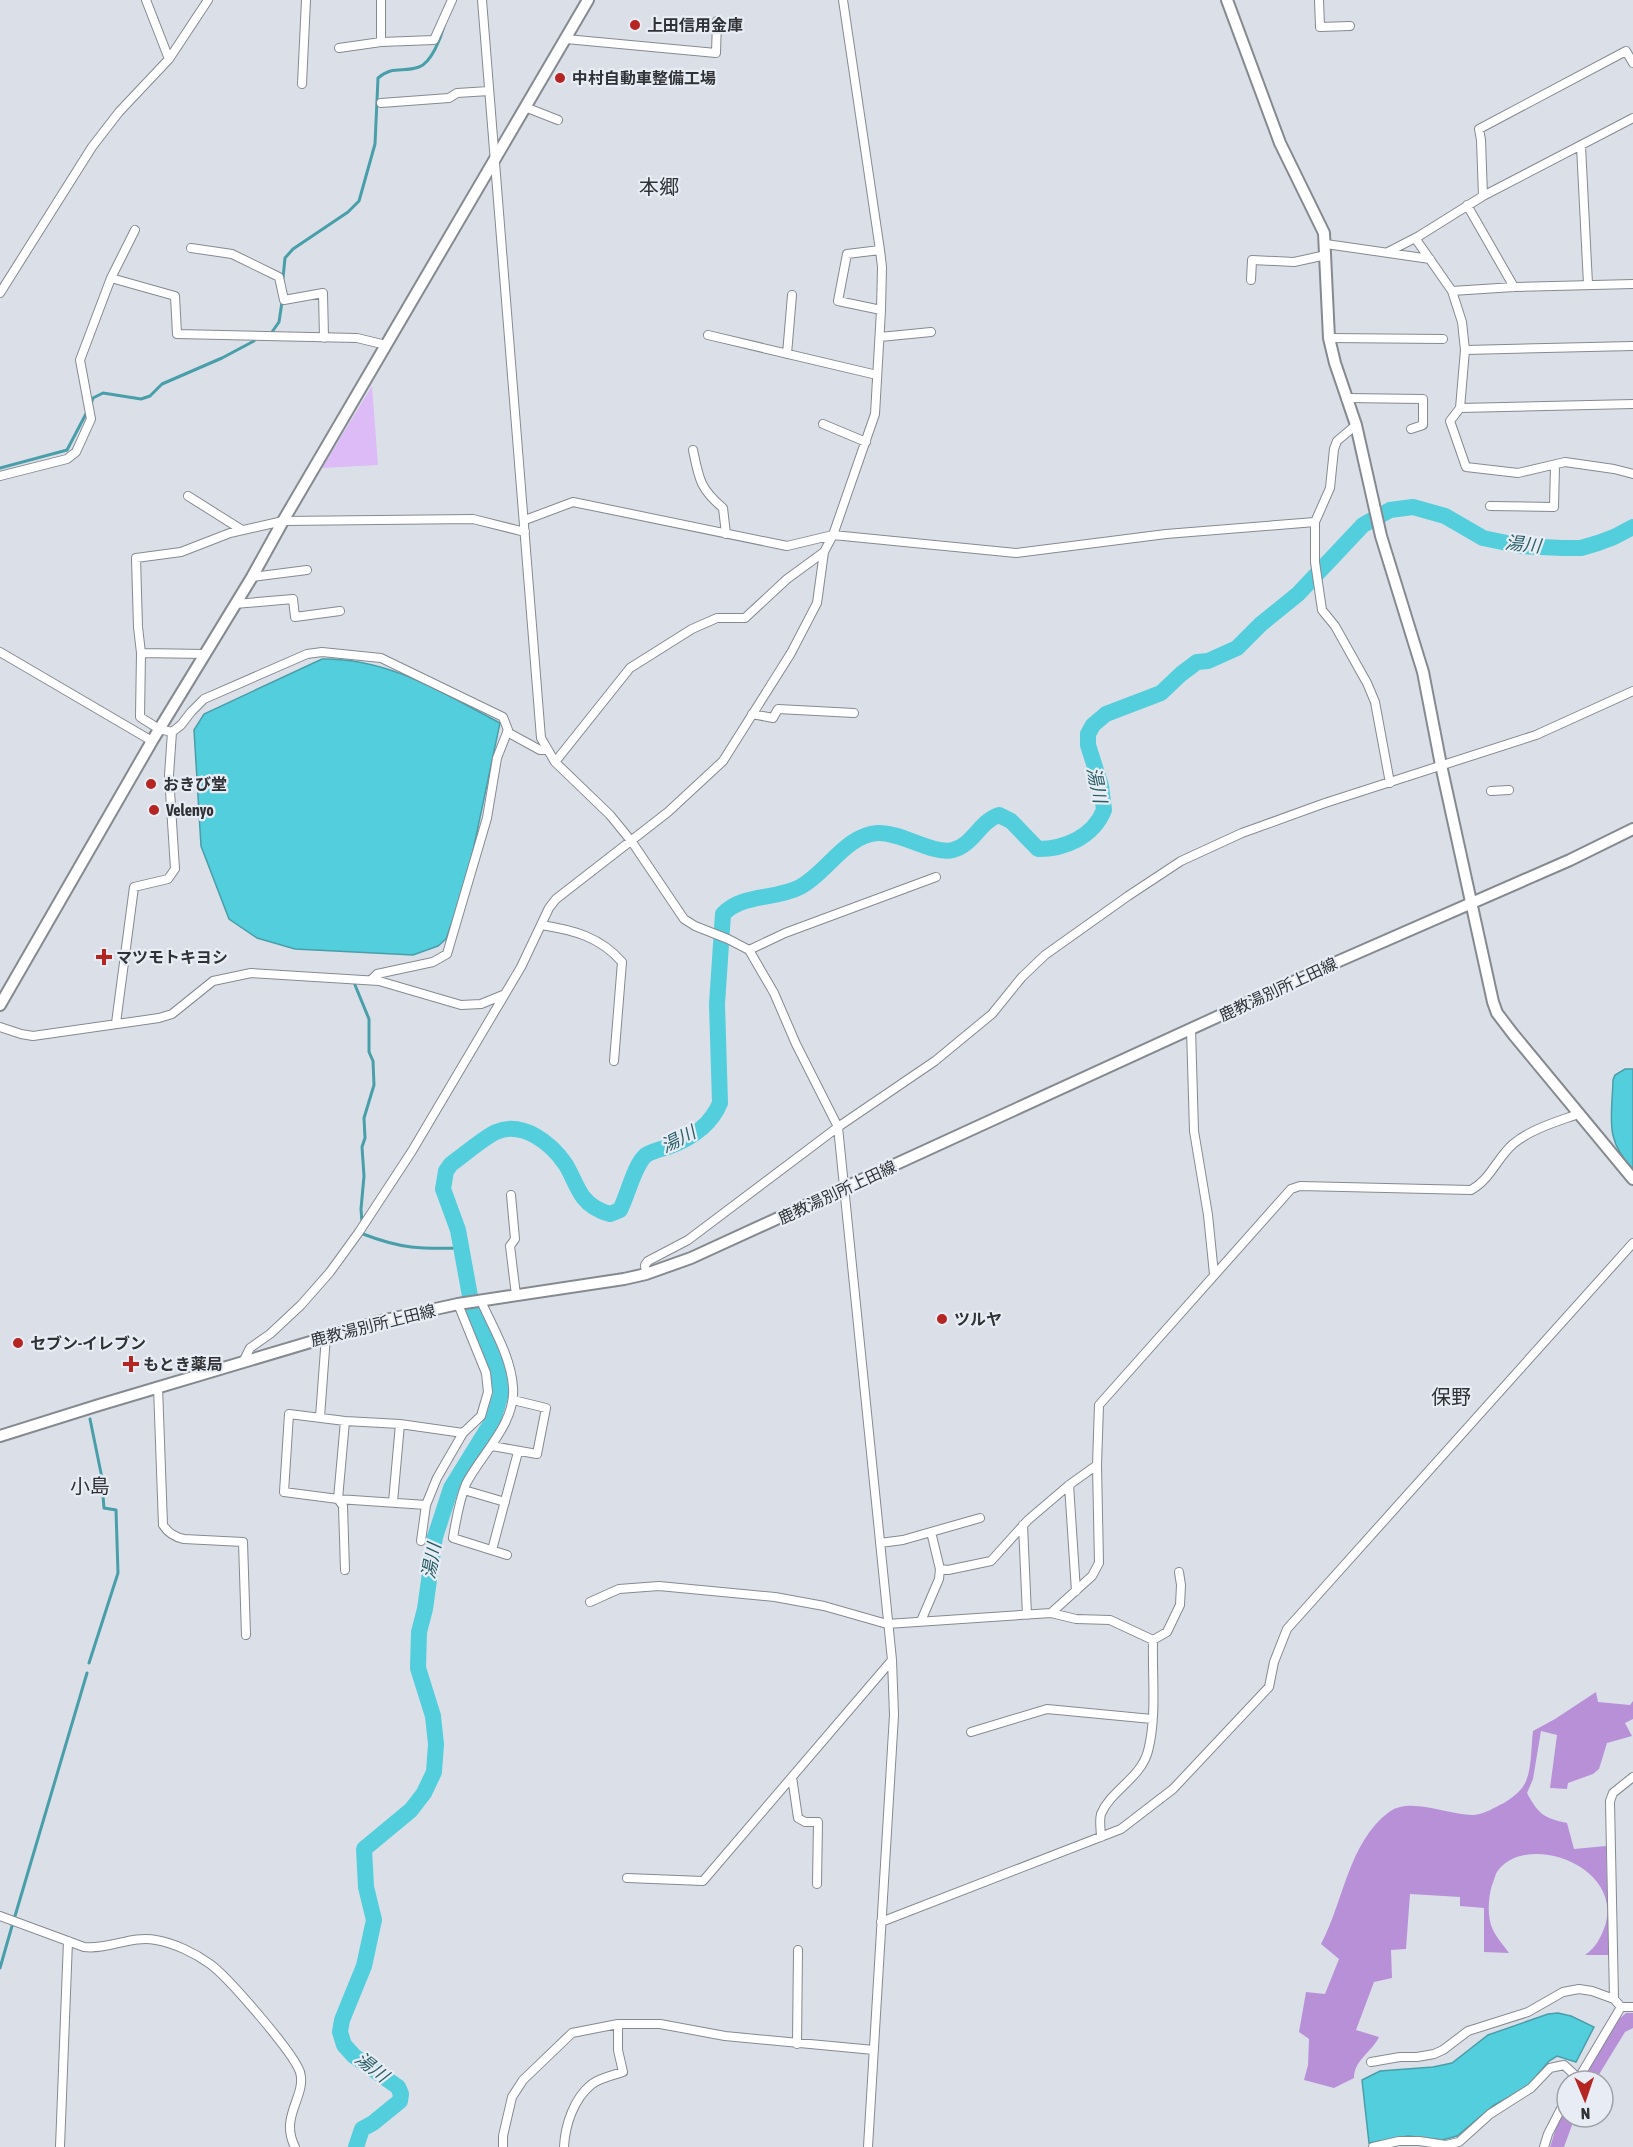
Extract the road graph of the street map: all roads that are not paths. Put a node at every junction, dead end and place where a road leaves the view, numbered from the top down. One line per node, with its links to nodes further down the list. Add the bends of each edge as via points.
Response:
1 (146, 0): 16 (street)
2 (208, 0): 16 (street)
3 (306, 0): 18 (street)
4 (381, 0): 14 (street)
5 (452, 0): 14 (street, via 434,40)
6 (482, 0): 19 (street)
7 (588, 0): 13 (street)
8 (843, 0): 32 (street)
9 (1319, 0): 12 (street, via 1320,27)
10 (1229, 1): 31 (street, via 1280,143 1321,225)
11 (717, 21): 13 (street, via 716,53)
12 (1350, 26)
13 (566, 39): 21 (street)
14 (381, 42): 15 (street)
15 (339, 48)
16 (169, 59): 41 (street, via 92,147)
17 (1633, 63): 26 (street, via 1626,51 1479,129)
18 (302, 84)
19 (489, 91): 20 (street); 25 (street)
20 (381, 103)
21 (525, 107): 23 (street); 25 (street)
22 (1633, 118): 24 (street)
23 (558, 120)
24 (1581, 146): 26 (street); 37 (street)
25 (495, 160): 50 (street); 69 (street)
26 (1483, 196): 27 (street)
27 (1467, 205): 29 (street); 39 (street)
28 (135, 230): 35 (street)
29 (1415, 238): 33 (street); 34 (street)
30 (191, 248): 47 (street, via 232,254 279,277 284,300 323,293)
31 (1326, 249): 33 (street); 36 (street, via 1294,262 1252,260); 48 (street)
32 (880, 250): 43 (street); 43 (street, via 847,254 838,301)
33 (1388, 252): 34 (street)
34 (1430, 259): 40 (street)
35 (111, 278): 47 (street, via 175,296 177,334); 65 (street, via 80,360 91,419 76,452 67,459)
36 (1251, 280)
37 (1587, 284): 38 (street); 39 (street)
38 (1633, 284)
39 (1514, 287): 40 (street)
40 (1452, 291): 52 (street)
41 (0, 293)
42 (792, 295): 53 (street)
43 (881, 310): 46 (street)
44 (931, 332): 46 (street)
45 (708, 335): 53 (street)
46 (880, 337): 54 (street)
47 (324, 338): 50 (street, via 357,338)
48 (1329, 338): 49 (street); 55 (street)
49 (1443, 339)
50 (386, 345): 68 (street)
51 (1633, 346): 52 (street)
52 (1465, 350): 57 (street)
53 (787, 354): 54 (street)
54 (877, 375): 61 (street, via 875,414)
55 (1346, 398): 59 (street); 60 (street, via 1423,399 1423,425)
56 (1633, 404): 57 (street)
57 (1460, 408): 63 (street, via 1450,421 1466,467 1518,473)
58 (823, 424): 61 (street)
59 (1356, 425): 70 (street, via 1337,441 1330,488); 92 (street, via 1381,536 1423,672)
60 (1411, 429)
61 (866, 442): 74 (street)
62 (693, 450): 73 (street, via 699,480 708,496 723,508)
63 (1555, 466): 64 (street, via 1565,462); 67 (street, via 1554,507)
64 (1633, 474)
65 (0, 476)
66 (188, 496): 71 (street)
67 (1490, 506)
68 (283, 520): 71 (street); 72 (street, via 473,519); 77 (street)
69 (525, 520): 72 (street); 73 (street, via 573,502)
70 (1315, 522): 74 (street, via 1166,534 1016,553); 93 (street, via 1315,562 1322,610 1335,626 1375,702)
71 (242, 530): 81 (street, via 181,552 136,558)
72 (525, 531): 90 (street, via 541,738)
73 (726, 534): 74 (street, via 787,546)
74 (833, 535): 75 (street)
75 (824, 552): 85 (street, via 817,603); 91 (street, via 787,579 745,618 717,618 630,668)
76 (307, 570): 77 (street)
77 (252, 577): 78 (street)
78 (235, 604): 79 (street, via 293,599 295,617); 82 (street)
79 (340, 611)
80 (0, 652): 89 (street)
81 (141, 653): 82 (street); 86 (street, via 140,717)
82 (205, 654): 86 (street)
83 (1633, 691): 92 (street, via 1536,735)
84 (854, 713): 85 (street, via 778,709 773,718)
85 (752, 714): 97 (street, via 723,761)
86 (159, 729): 87 (street); 89 (street)
87 (172, 732): 88 (street, via 204,699 307,654 322,652 381,658 503,717); 105 (street, via 169,775 175,869 168,879 134,887)
88 (507, 732): 90 (street, via 540,750); 102 (street, via 497,758 487,818 447,954 433,962 377,974)
89 (152, 741): 104 (street)
90 (548, 750): 91 (street)
91 (555, 762): 97 (street)
92 (1441, 765): 93 (street); 99 (street)
93 (1390, 783): 110 (street, via 1242,833 1181,861 1046,955 974,1030)
94 (1509, 790): 95 (street)
95 (1491, 791)
96 (1633, 829): 99 (street, 鹿教湯別所上田線)
97 (632, 842): 100 (street, via 565,890 549,908); 101 (street, via 684,919)
98 (936, 877): 101 (street)
99 (1470, 903): 107 (street, 鹿教湯別所上田線); 109 (street, via 1497,1013)
100 (541, 925): 103 (street); 108 (street, via 571,929 610,948 622,962)
101 (748, 950): 110 (street, via 774,993)
102 (371, 980): 103 (street, via 461,1005 481,1004); 105 (street, via 251,974 213,981 167,1016)
103 (503, 995): 121 (street, via 359,1233 323,1280 250,1348)
104 (0, 1005)
105 (116, 1023): 106 (street, via 33,1036)
106 (0, 1027)
107 (1191, 1029): 112 (street, 鹿教湯別所上田線); 116 (street, via 1194,1131)
108 (614, 1061)
109 (1578, 1114): 111 (street); 116 (street, via 1532,1132 1512,1145 1480,1185 1471,1190 1300,1186 1290,1189)
110 (838, 1127): 112 (street); 115 (street, via 688,1239 648,1261)
111 (1633, 1179)
112 (844, 1189): 115 (street, 鹿教湯別所上田線, via 691,1258); 142 (street)
113 (511, 1195): 117 (street, via 515,1239 510,1246)
114 (1633, 1243): 161 (street, via 1287,1629 1269,1687 1173,1789 1121,1829)
115 (646, 1274): 117 (street, 鹿教湯別所上田線)
116 (1214, 1274): 131 (street, via 1099,1405)
117 (516, 1295): 118 (street, 鹿教湯別所上田線)
118 (480, 1301): 119 (street, 鹿教湯別所上田線); 123 (street, via 507,1361)
119 (461, 1304): 120 (street, 鹿教湯別所上田線); 127 (street, via 486,1373 488,1392 481,1416)
120 (326, 1336): 121 (street, 鹿教湯別所上田線); 124 (street)
121 (243, 1362): 122 (street, 鹿教湯別所上田線)
122 (158, 1387): 128 (street, 鹿教湯別所上田線); 154 (street, via 163,1525 166,1531 184,1539 243,1542)
123 (513, 1400): 129 (street); 130 (street, via 546,1408 537,1454)
124 (320, 1417): 125 (street); 134 (street, via 289,1414 284,1492)
125 (345, 1421): 126 (street); 134 (street)
126 (400, 1424): 127 (street); 135 (street)
127 (464, 1433): 137 (street)
128 (0, 1436)
129 (492, 1446): 130 (street); 133 (street)
130 (518, 1452): 136 (street)
131 (1097, 1465): 132 (street); 148 (street, via 1099,1563)
132 (1069, 1485): 139 (street); 148 (street)
133 (464, 1490): 136 (street); 143 (street, via 453,1538)
134 (338, 1499): 135 (street); 146 (street, via 343,1506)
135 (393, 1502): 137 (street)
136 (505, 1502): 143 (street)
137 (426, 1505): 141 (street)
138 (980, 1518): 140 (street)
139 (1023, 1525): 145 (street, via 991,1561); 151 (street)
140 (931, 1532): 142 (street); 145 (street)
141 (421, 1541)
142 (880, 1543): 153 (street)
143 (492, 1550): 144 (street)
144 (507, 1554)
145 (940, 1569): 152 (street)
146 (345, 1570)
147 (1179, 1572): 155 (street, via 1180,1605 1167,1632)
148 (1076, 1591): 150 (street)
149 (590, 1602): 153 (street, via 619,1589 659,1586 776,1597)
150 (1051, 1613): 151 (street); 155 (street, via 1076,1619 1110,1620)
151 (1027, 1615): 152 (street)
152 (921, 1621): 153 (street)
153 (887, 1624): 156 (street)
154 (246, 1635)
155 (1152, 1640): 157 (street)
156 (892, 1660): 159 (street); 165 (street, via 893,1753)
157 (1152, 1719): 158 (street, via 1047,1709); 161 (street, via 1148,1752 1140,1768 1100,1816)
158 (971, 1732)
159 (792, 1777): 162 (street, via 703,1881); 163 (street, via 798,1818 818,1822)
160 (1633, 1777): 168 (street, via 1613,1793 1610,1801)
161 (1101, 1838): 165 (street)
162 (627, 1878)
163 (817, 1884)
164 (0, 1916): 166 (street)
165 (881, 1922): 173 (street)
166 (68, 1941): 178 (street); 179 (street, via 94,1948 141,1939 157,1940 212,1966 250,2006 299,2070 301,2083 289,2127)
167 (798, 1950): 172 (street)
168 (1614, 1999): 169 (street); 174 (street, via 1586,1990 1563,1992 1528,2012 1474,2028 1434,2054)
169 (1621, 2007): 170 (street); 176 (street)
170 (1633, 2007)
171 (618, 2024): 172 (street, via 660,2024); 180 (street, via 572,2033 523,2080 512,2097); 181 (street, via 623,2072 593,2083 577,2103 565,2130)
172 (797, 2044): 173 (street)
173 (874, 2050): 182 (street)
174 (1371, 2062)
175 (1567, 2069): 183 (street, via 1564,2065 1550,2068 1531,2088 1452,2144 1399,2141)
176 (1584, 2069)
177 (1555, 2120): 184 (street)
178 (60, 2147)
179 (295, 2147)
180 (503, 2147)
181 (564, 2147)
182 (868, 2147)
183 (1373, 2147)
184 (1545, 2147)

